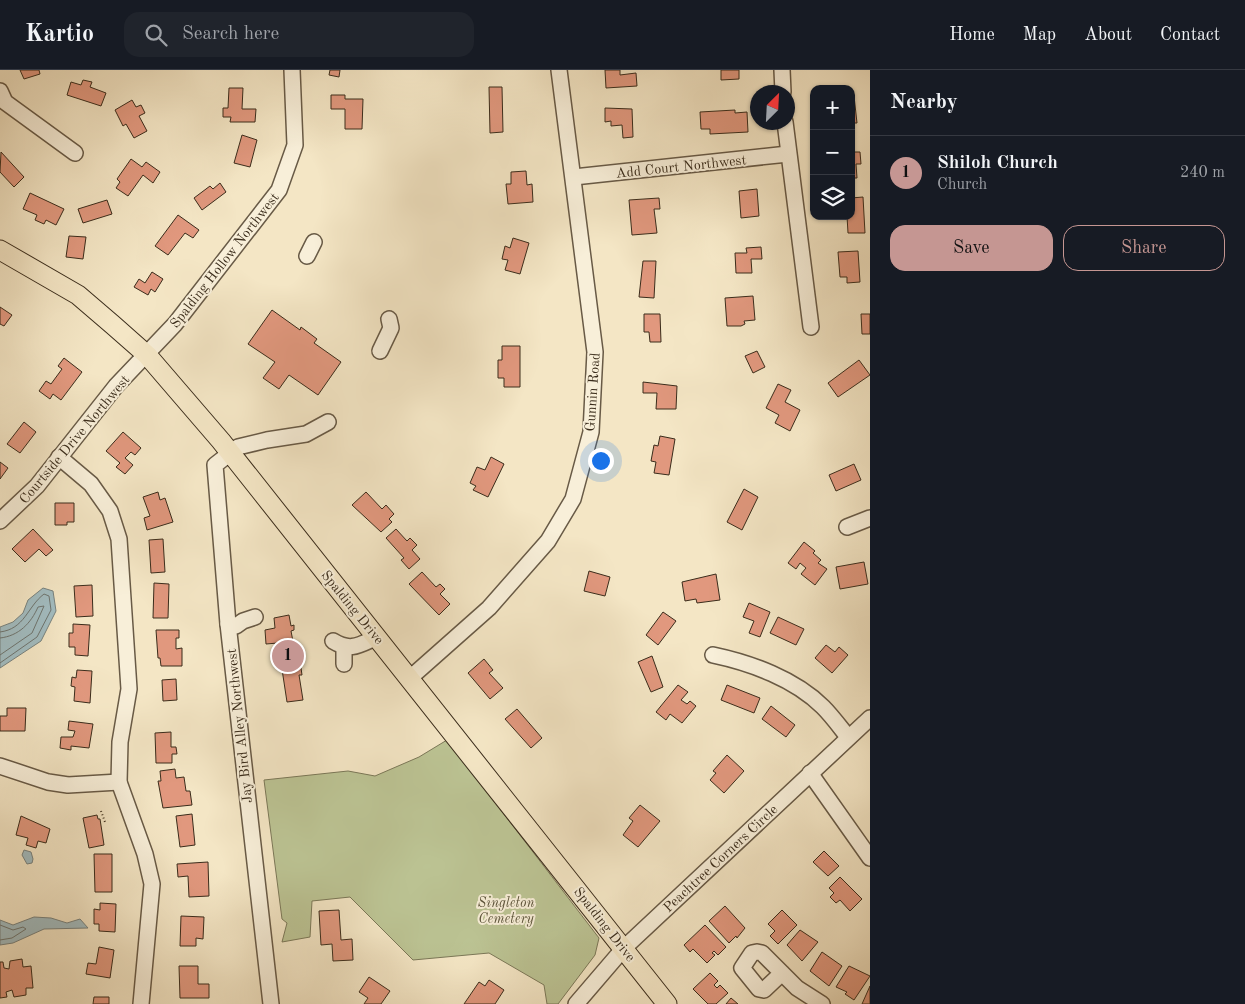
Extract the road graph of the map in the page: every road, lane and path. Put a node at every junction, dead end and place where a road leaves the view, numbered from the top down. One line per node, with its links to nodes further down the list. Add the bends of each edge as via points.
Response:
1 (292, 70): 16 (street, Spalding Hollow Northwest, via 295,145 279,190)
2 (559, 70): 9 (street, Gunnin Road)
3 (782, 70): 4 (street)
4 (783, 85)
5 (0, 91): 7 (street, via 5,102)
6 (786, 130): 8 (street)
7 (75, 153)
8 (788, 154): 9 (street, Add Court Northwest); 14 (street)
9 (574, 178): 28 (street, Gunnin Road, via 596,352 591,432 573,499 548,541 496,600)
10 (314, 242): 12 (street)
11 (0, 250): 16 (main road, Spalding Drive, via 78,295)
12 (307, 256)
13 (389, 319): 15 (street, via 391,328)
14 (811, 327)
15 (380, 352)
16 (147, 355): 18 (main road, Spalding Drive); 19 (street, Courtside Drive Northwest, via 116,386)
17 (328, 422): 18 (street, via 306,434 266,440)
18 (229, 452): 24 (street, Jay Bird Alley Northwest, via 216,465); 25 (main road, Spalding Drive)
19 (59, 457): 21 (street, Courtside Drive Northwest, via 37,486); 33 (street, via 91,484 110,511 119,540 129,689 120,742)
20 (870, 518): 22 (street)
21 (0, 521)
22 (847, 527)
23 (255, 616): 24 (street, via 236,626)
24 (228, 624): 40 (street, Jay Bird Alley Northwest)
25 (377, 637): 27 (street, via 355,646 338,644); 28 (main road, Spalding Drive)
26 (713, 655): 30 (street, via 743,662 794,686 823,706)
27 (344, 664)
28 (410, 678): 37 (main road, Spalding Drive)
29 (870, 718): 30 (street, Peachtree Corners Circle)
30 (848, 737): 32 (street, Peachtree Corners Circle)
31 (0, 766): 33 (street, via 68,785)
32 (810, 773): 36 (street); 37 (street, Peachtree Corners Circle)
33 (119, 782): 39 (street, via 145,854 152,884)
34 (101, 811): 35 (path)
35 (105, 822)
36 (870, 858)
37 (624, 948): 41 (street, Peachtree Corners Circle); 42 (main road, Spalding Drive)
38 (782, 973): 43 (street, via 797,988)
39 (142, 1004)
40 (271, 1004)
41 (576, 1004)
42 (667, 1004)
43 (822, 1004)

